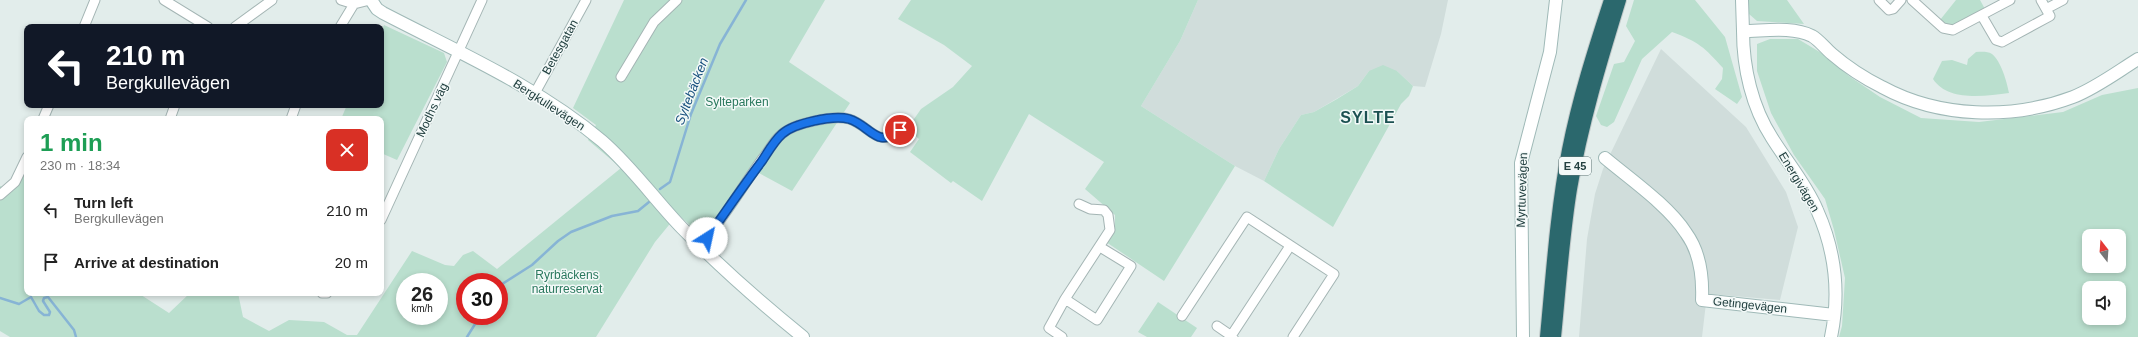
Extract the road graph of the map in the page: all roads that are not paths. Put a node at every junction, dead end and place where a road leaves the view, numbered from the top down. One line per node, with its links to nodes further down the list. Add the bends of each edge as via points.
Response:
1 (95, 0): 22 (street)
2 (164, 0): 23 (street)
3 (272, 0): 24 (street)
4 (341, 0): 19 (street)
5 (371, 0): 19 (street, Bergkullevägen); 27 (street, Bergkullevägen, via 384,13)
6 (482, 0): 27 (street, Modhs väg)
7 (586, 0): 30 (street, Betesgatan)
8 (677, 0): 29 (street, via 654,22)
9 (1556, 0): 48 (street, Myrtuvevägen, via 1550,52 1521,163)
10 (1610, 0): 49 (highway, E 45, via 1587,73 1568,150 1554,243)
11 (1620, 0): 50 (highway, E 45, via 1596,76 1578,152 1564,244)
12 (1742, 0): 26 (street, Energivägen)
13 (1879, 0): 14 (street, via 1889,10)
14 (1901, 0)
15 (1912, 0): 21 (street, via 1948,30 1958,29)
16 (2010, 0): 21 (street)
17 (2042, 0): 20 (street)
18 (2063, 0): 20 (street)
19 (354, 4): 25 (street)
20 (2046, 9): 21 (street, via 2050,16 2002,42 1996,40)
21 (1982, 16)
22 (85, 24)
23 (203, 24)
24 (239, 24)
25 (342, 24)
26 (1743, 32): 28 (street, via 1796,31 1812,36 1851,69 1883,88 1909,100 1943,110 1978,113 2016,110 2068,99 2108,79); 41 (street, Energivägen, via 1746,71 1761,117 1817,209 1825,230 1835,272)
27 (458, 52): 30 (street, Bergkullevägen); 36 (street, Modhs väg)
28 (2138, 59)
29 (621, 77)
30 (535, 94): 37 (street, Bergkullevägen, via 617,154 682,228)
31 (900, 130): 37 (street, via 892,136 879,138 856,122 838,118 805,123 782,134)
32 (1605, 158): 41 (street, Getingevägen, via 1662,207 1687,234 1699,262 1702,300)
33 (24, 163): 34 (street, via 15,182)
34 (0, 195)
35 (1079, 204): 39 (street, via 1090,209 1104,210 1108,215 1110,230)
36 (384, 213)
37 (701, 245): 45 (street, Bergkullevägen, via 747,292)
38 (1290, 246): 42 (street, via 1247,217); 44 (street); 47 (street, via 1334,274)
39 (1100, 247): 40 (street); 40 (street, via 1131,266 1097,320)
40 (1066, 299): 46 (street, via 1050,328)
41 (1834, 315): 51 (street, Energivägen)
42 (1182, 316)
43 (1217, 326): 44 (street)
44 (1232, 336)
45 (803, 337)
46 (1062, 337)
47 (1293, 337)
48 (1523, 337)
49 (1546, 337)
50 (1556, 337)
51 (1831, 337)

